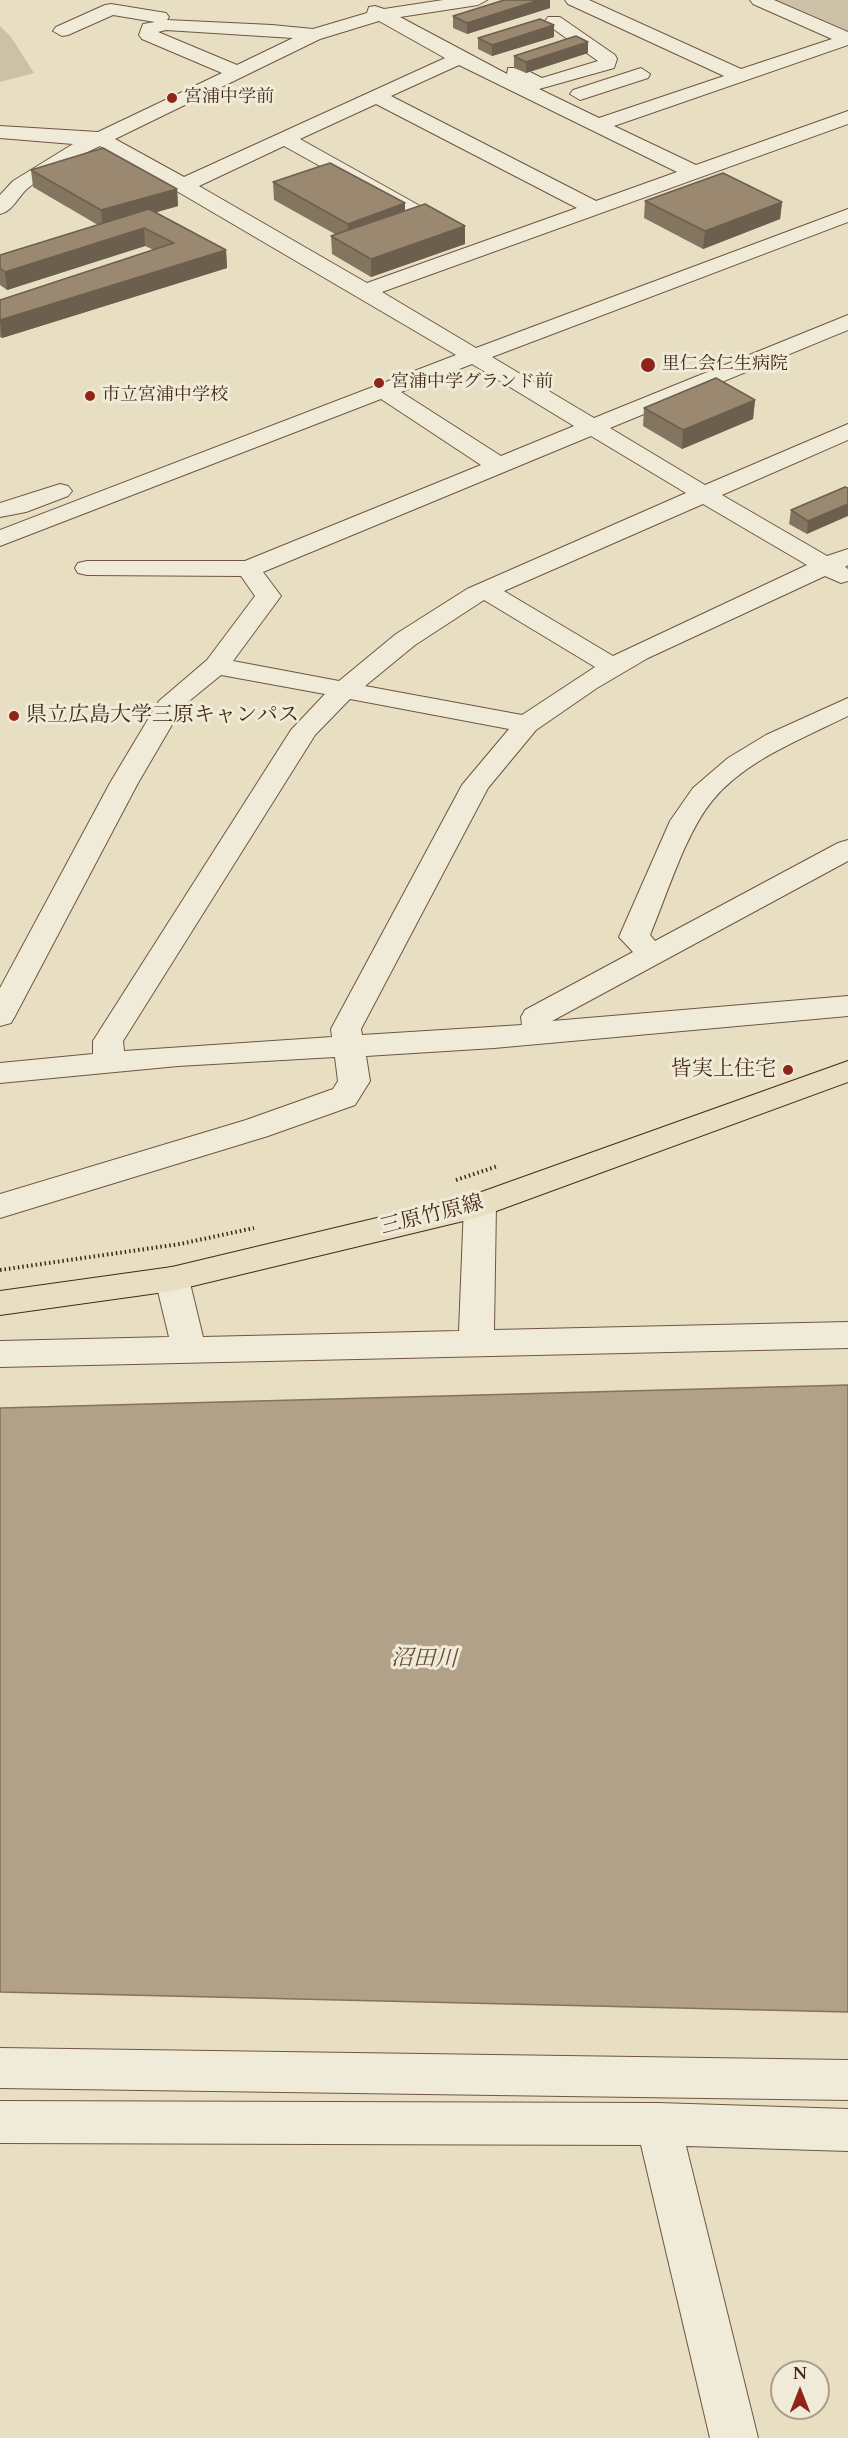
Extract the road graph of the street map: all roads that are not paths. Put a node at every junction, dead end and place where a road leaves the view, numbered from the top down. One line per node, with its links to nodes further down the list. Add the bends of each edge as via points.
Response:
1 (148, 0): 9 (street)
2 (574, 0): 6 (street)
3 (759, 0): 15 (street)
4 (359, 4): 7 (street)
5 (486, 5): 7 (street); 8 (street)
6 (594, 9): 10 (street); 19 (street)
7 (380, 15): 14 (street); 16 (street)
8 (462, 20)
9 (163, 21): 13 (street, via 111,9); 14 (street); 17 (street, via 149,28 148,35)
10 (554, 21): 12 (street); 16 (street, via 608,59 607,64 540,84)
11 (442, 27): 16 (street)
12 (531, 27)
13 (62, 31)
14 (314, 35): 17 (street)
15 (848, 39): 19 (street)
16 (465, 49): 20 (street); 21 (street)
17 (234, 71): 25 (street)
18 (641, 74): 21 (street)
19 (740, 76): 23 (street)
20 (376, 96): 26 (street); 30 (street)
21 (553, 104): 23 (street)
22 (848, 117): 27 (street)
23 (598, 125): 27 (street)
24 (0, 132): 25 (street)
25 (100, 138): 28 (street); 29 (street, via 20,185)
26 (285, 138): 28 (street); 32 (street)
27 (694, 172): 30 (street)
28 (184, 185): 33 (street)
29 (0, 207)
30 (594, 208): 32 (street)
31 (848, 215): 35 (street)
32 (483, 248): 33 (street)
33 (365, 291): 35 (street)
34 (848, 322): 37 (street)
35 (473, 358): 36 (street); 37 (street)
36 (387, 392): 39 (street); 40 (street)
37 (590, 428): 40 (street); 41 (street)
38 (848, 431): 41 (street)
39 (209, 456): 42 (street, via 189,449 174,450); 43 (street)
40 (498, 465): 46 (street)
41 (704, 494): 44 (street); 47 (street)
42 (0, 510)
43 (0, 538)
44 (841, 567): 49 (street, via 639,652)
45 (87, 568): 46 (street)
46 (249, 569): 48 (street, via 268,596)
47 (485, 590): 49 (street); 50 (street, via 425,624)
48 (216, 666): 50 (street); 56 (street, via 172,701)
49 (613, 667): 52 (street)
50 (343, 689): 52 (street); 59 (street, via 304,730 121,1020 108,1041)
51 (848, 706): 54 (street, via 738,764 704,794 684,821 634,937)
52 (527, 724): 58 (street, via 476,785 346,1029)
53 (848, 849): 54 (street)
54 (652, 954): 57 (street, via 536,1017)
55 (848, 1006): 57 (street)
56 (0, 1016)
57 (538, 1033): 58 (street)
58 (347, 1047): 59 (street); 63 (street, via 354,1081 344,1098)
59 (109, 1062): 61 (street)
60 (848, 1071): 62 (main road, 三原竹原線)
61 (0, 1072)
62 (480, 1205): 64 (main road, 三原竹原線); 67 (street)
63 (0, 1206)
64 (172, 1279): 65 (main road, 三原竹原線); 68 (street)
65 (0, 1303)
66 (848, 1335): 67 (street)
67 (476, 1343): 68 (street)
68 (189, 1349): 69 (street)
69 (0, 1354)
70 (0, 2068): 71 (street)
71 (848, 2080)
72 (0, 2122): 73 (street)
73 (658, 2124): 74 (street); 75 (street)
74 (848, 2130)
75 (734, 2438)

